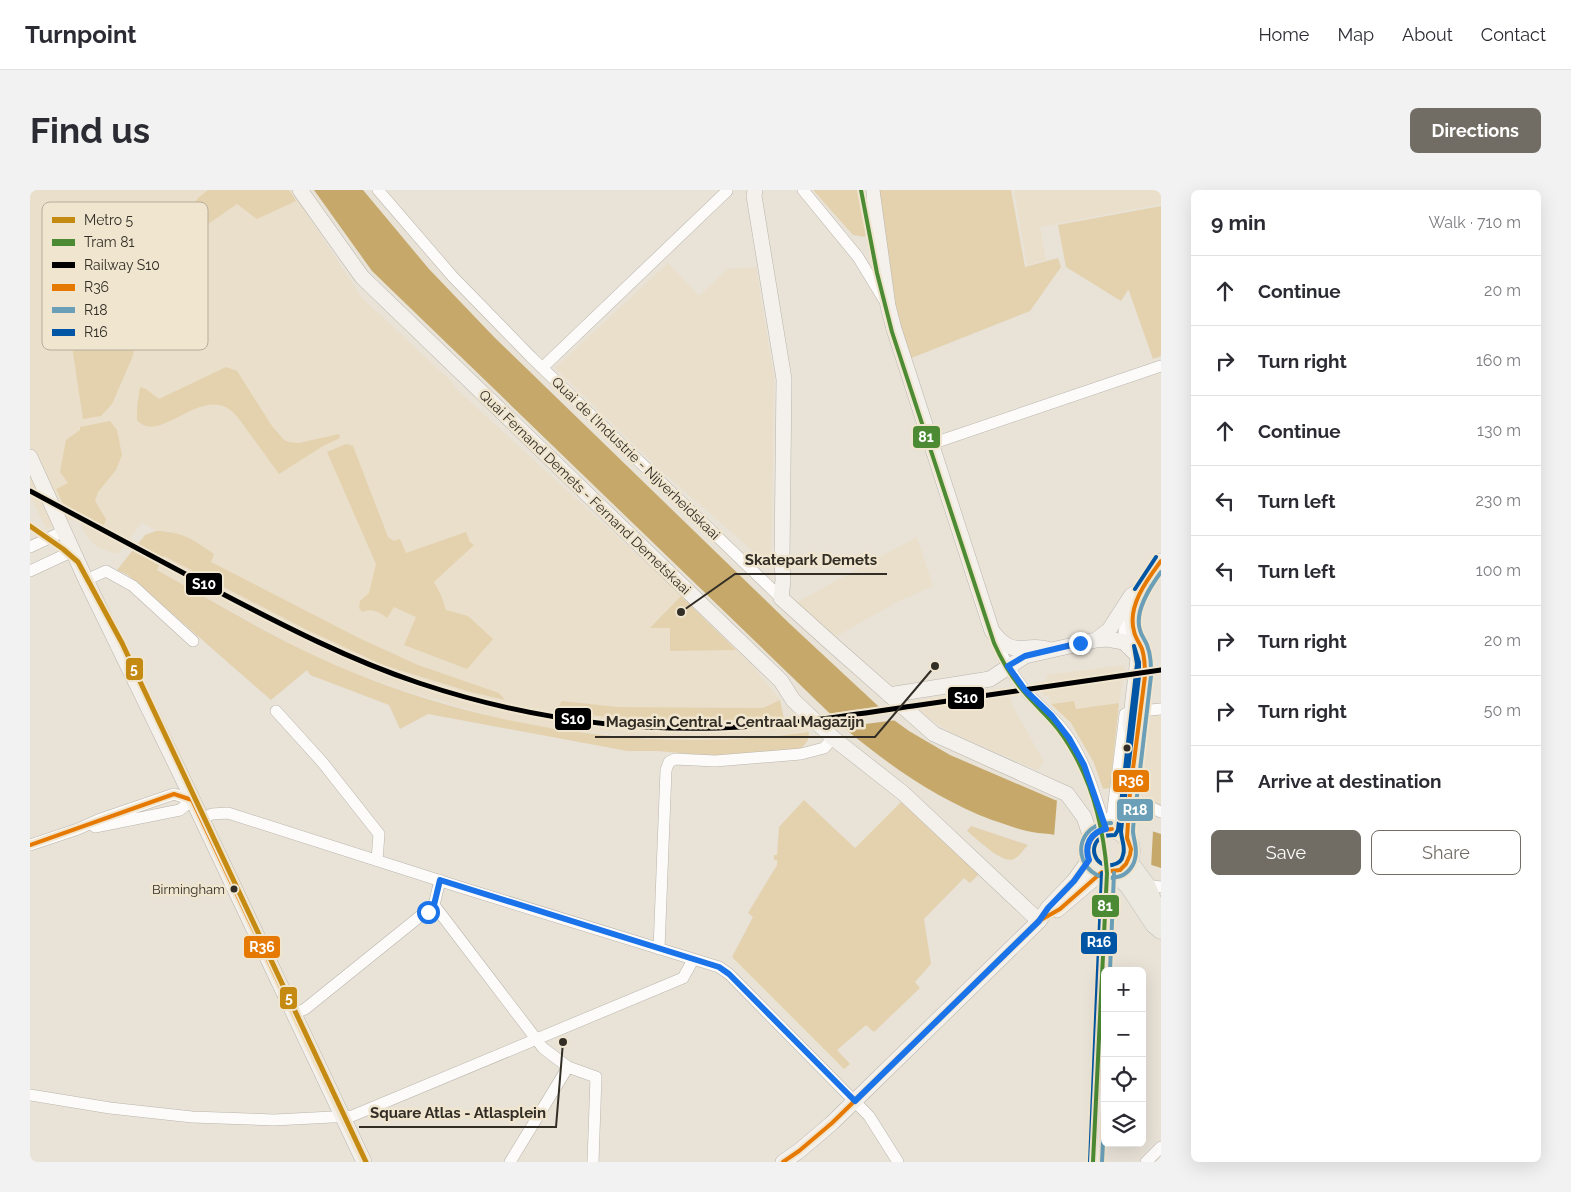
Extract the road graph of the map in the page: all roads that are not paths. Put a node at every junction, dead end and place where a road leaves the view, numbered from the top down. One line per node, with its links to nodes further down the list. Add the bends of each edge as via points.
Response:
1 (300, 190): 32 (street, Quai Fernand Demets - Fernand Demetskaai, via 362,277 781,681 794,700)
2 (724, 190): 9 (street)
3 (755, 190): 15 (street, via 784,379)
4 (803, 190): 7 (street, via 858,257)
5 (872, 190): 7 (street)
6 (380, 191): 9 (street, Quai de l'Industrie - Nijverheidskaai, via 453,277)
7 (888, 306): 10 (street)
8 (1161, 366): 10 (street)
9 (542, 368): 19 (street, Quai de l'Industrie - Nijverheidskaai)
10 (931, 444): 22 (street)
11 (30, 456): 12 (street)
12 (64, 531): 13 (street); 14 (street)
13 (31, 544)
14 (73, 551): 17 (street); 18 (street)
15 (782, 558): 19 (street, via 775,573); 21 (street)
16 (1161, 561): 20 (street)
17 (30, 571)
18 (86, 580): 24 (street, via 106,571 124,580); 34 (street)
19 (763, 580): 21 (street, Quai de l'Industrie - Nijverheidskaai)
20 (1141, 590): 23 (street, via 1131,596 1109,630); 25 (street, via 1126,619); 29 (street, via 1132,621 1145,661)
21 (781, 598): 28 (street, Quai de l'Industrie - Nijverheidskaai)
22 (992, 632): 26 (street, via 1015,649 1042,647); 27 (street)
23 (1096, 640): 25 (street); 26 (street)
24 (193, 641)
25 (1126, 643): 29 (street, via 1138,660); 39 (street, via 1131,663)
26 (1050, 650): 27 (street, via 1025,656)
27 (1008, 666): 28 (street, via 990,679); 39 (street, via 1025,690 1066,734 1084,765)
28 (889, 695): 39 (street, Quai de l'Industrie - Nijverheidskaai, via 934,734 1072,800)
29 (1137, 709): 30 (street); 33 (street, via 1130,724 1135,748)
30 (1161, 709)
31 (276, 711): 40 (street, via 323,762 379,834)
32 (833, 738): 44 (street, Quai Fernand Demets - Fernand Demetskaai, via 903,793); 47 (street, via 824,748 801,754 715,761 675,758 669,762 666,770)
33 (1130, 792): 35 (street, via 1140,802); 39 (street)
34 (192, 800): 36 (street); 37 (street, via 180,810); 37 (street, via 174,794)
35 (1161, 812)
36 (201, 819): 40 (street, via 228,813); 49 (street)
37 (78, 829): 38 (street)
38 (30, 845)
39 (1109, 846): 42 (main road); 44 (street); 46 (main road, via 1129,886); 61 (street)
40 (377, 860): 41 (street)
41 (440, 880): 43 (street); 47 (street)
42 (1153, 886): 45 (main road)
43 (434, 905): 49 (street, via 305,1009); 50 (street)
44 (1039, 921): 53 (street)
45 (1161, 922)
46 (1161, 930)
47 (659, 949): 48 (street)
48 (693, 960): 50 (street, via 683,978); 53 (street, via 719,967 729,974)
49 (293, 1014): 54 (street)
50 (537, 1040): 51 (street, via 550,1055); 54 (street)
51 (568, 1067): 57 (street); 58 (street, via 596,1078)
52 (30, 1095): 54 (street, via 192,1117 274,1120)
53 (855, 1101): 59 (street); 60 (street, via 873,1121)
54 (343, 1117): 56 (street)
55 (1161, 1147): 62 (street)
56 (364, 1162)
57 (510, 1162)
58 (593, 1162)
59 (783, 1162)
60 (898, 1162)
61 (1096, 1162)
62 (1146, 1162)

